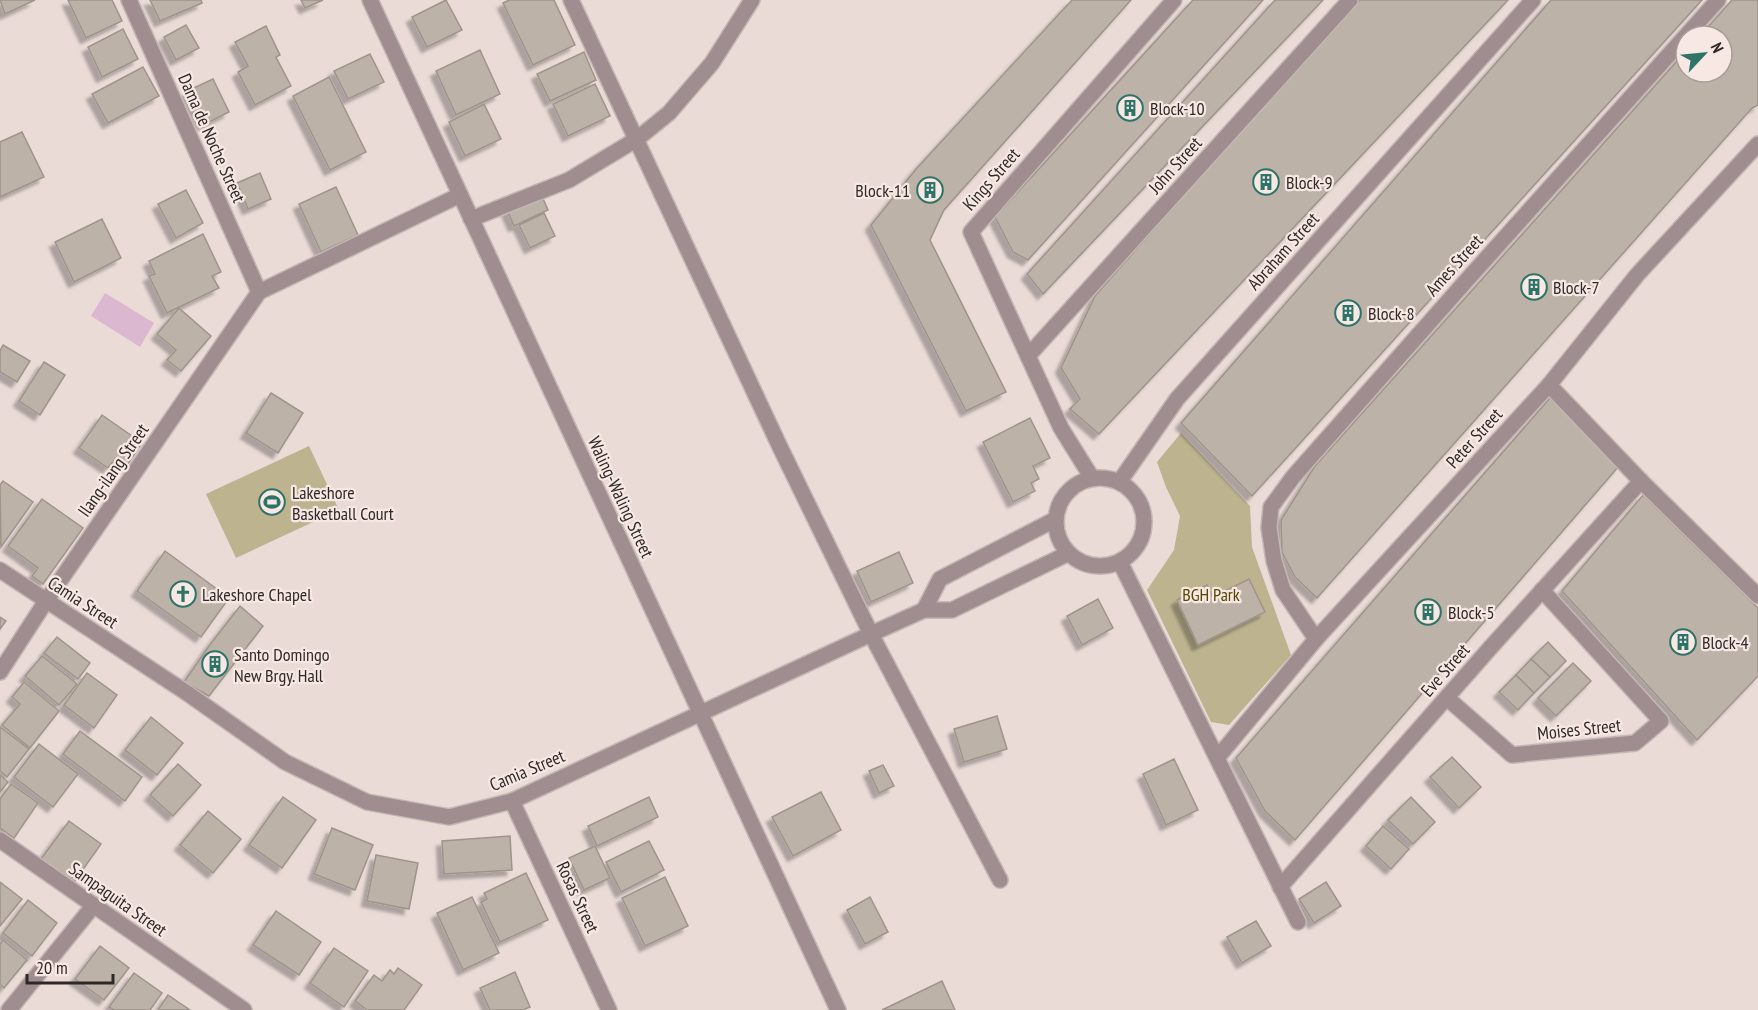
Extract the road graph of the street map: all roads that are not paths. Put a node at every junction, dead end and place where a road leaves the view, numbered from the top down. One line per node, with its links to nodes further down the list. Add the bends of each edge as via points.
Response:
1 (129, 0): 13 (street, Dama de Noche Street)
2 (370, 0): 11 (street, Waling-Waling Street)
3 (571, 0): 9 (street)
4 (752, 0): 9 (street, via 712,63 669,113)
5 (1174, 0): 14 (street, Kings Street, via 971,232)
6 (1350, 0): 14 (street, John Street)
7 (1533, 0): 17 (street, Abraham Street, via 1177,399)
8 (1718, 0): 28 (street, Ames Street, via 1442,307 1271,507 1269,528 1283,590)
9 (637, 139): 12 (street, via 569,180); 27 (street)
10 (1758, 144): 15 (street, Peter Street, via 1637,275)
11 (460, 195): 12 (street, Waling-Waling Street); 13 (street)
12 (471, 219): 31 (street, Waling-Waling Street)
13 (259, 292): 25 (street, Ilang-ilang Street)
14 (1028, 356): 16 (street, Kings Street, via 1061,428)
15 (1549, 385): 18 (street); 28 (street, Peter Street)
16 (1092, 478): 17 (street); 19 (street, via 1078,482 1067,492)
17 (1120, 481): 21 (street, via 1140,501 1144,529 1132,554)
18 (1641, 482): 23 (street, Eve Street); 24 (street)
19 (1056, 519): 20 (street, via 1061,543); 26 (street, via 940,579)
20 (1069, 553): 21 (street, via 1093,566); 26 (street, via 952,610)
21 (1120, 562): 32 (street)
22 (0, 570): 25 (street, Camia Street)
23 (1542, 590): 30 (street, Eve Street); 30 (street, Moises Street, via 1661,721 1635,742 1512,755)
24 (1758, 596)
25 (46, 601): 29 (street, Ilang-ilang Street); 33 (street, Camia Street, via 285,762 367,802 449,817)
26 (924, 610): 27 (street, Camia Street)
27 (871, 634): 31 (street, Camia Street); 35 (street)
28 (1316, 639): 32 (street, Peter Street)
29 (0, 672)
30 (1447, 698): 36 (street, Eve Street)
31 (700, 712): 33 (street, Camia Street); 42 (street, Waling-Waling Street)
32 (1218, 757): 36 (street)
33 (512, 801): 41 (street, Rosas Street)
34 (0, 840): 37 (street, Sampaguita Street)
35 (1000, 880)
36 (1280, 887): 38 (street)
37 (94, 905): 39 (street); 40 (street, Sampaguita Street)
38 (1298, 922)
39 (9, 1010)
40 (244, 1010)
41 (609, 1010)
42 (838, 1010)

